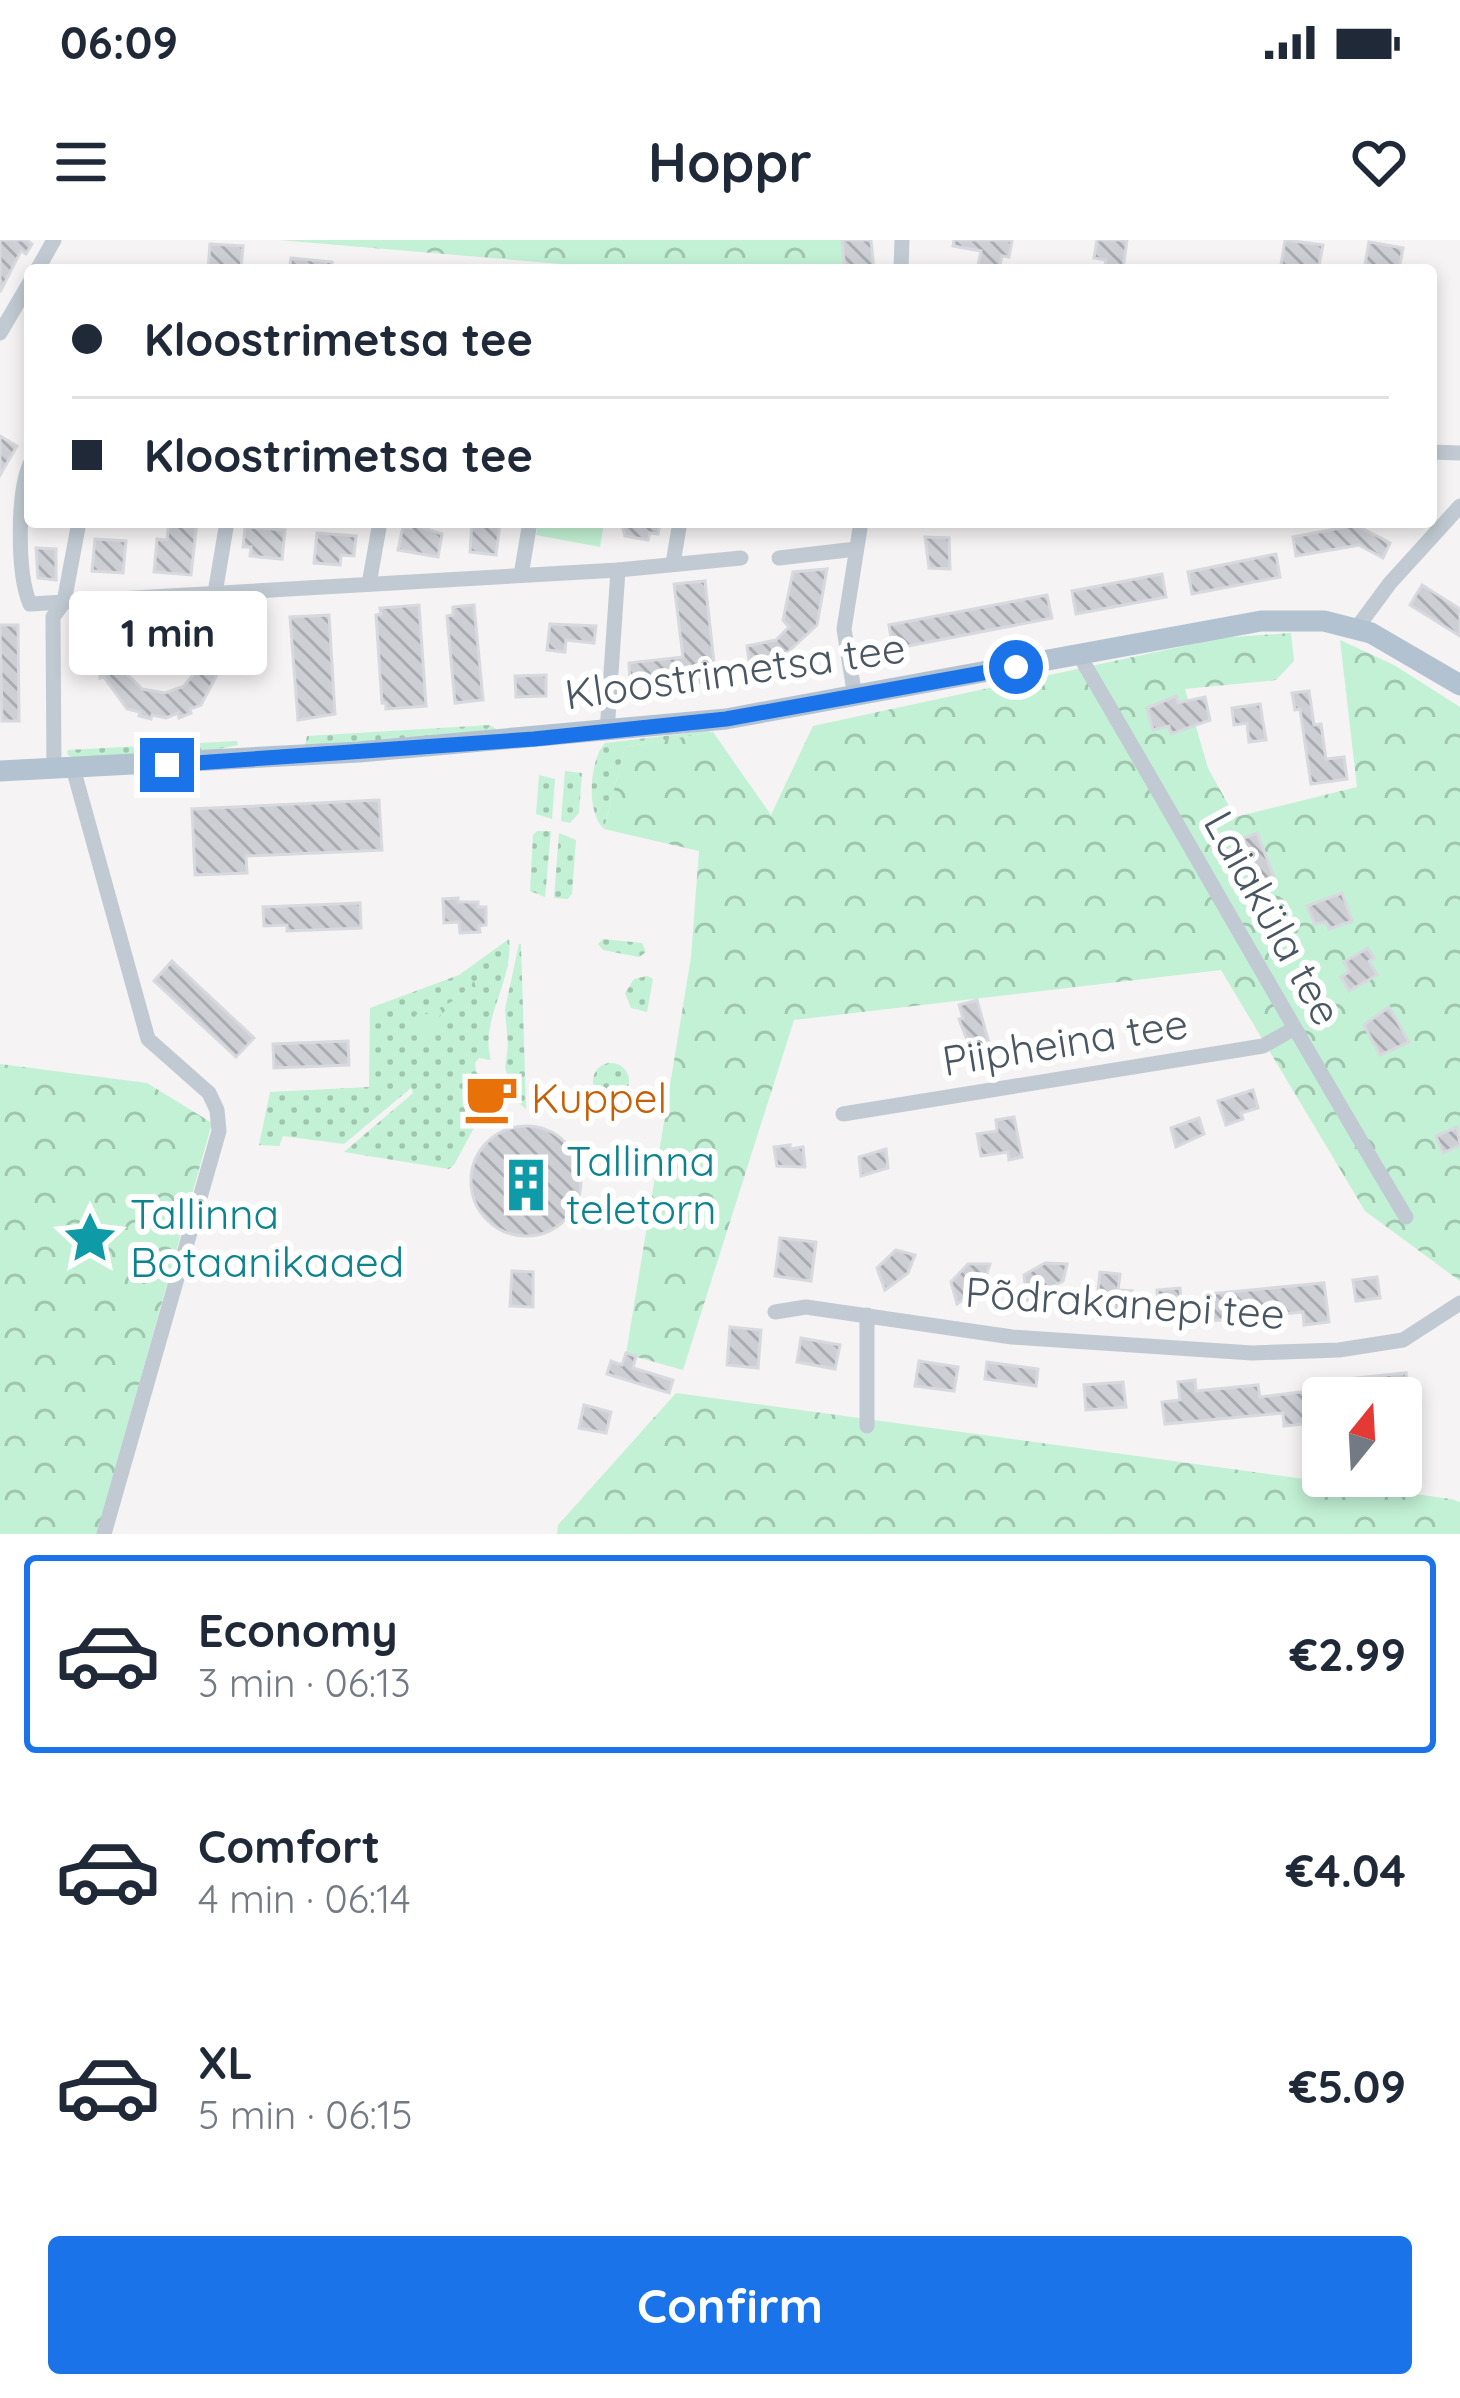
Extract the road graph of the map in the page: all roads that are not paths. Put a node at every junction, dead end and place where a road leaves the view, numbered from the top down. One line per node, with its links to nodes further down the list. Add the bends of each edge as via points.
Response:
1 (24, 292): 2 (street)
2 (0, 333)
3 (24, 486): 19 (street, via 23,588 30,604)
4 (1460, 506): 20 (street)
5 (78, 528): 19 (street)
6 (226, 528): 18 (street)
7 (379, 528): 17 (street)
8 (529, 528): 16 (street)
9 (679, 528): 14 (street)
10 (860, 528): 11 (street)
11 (856, 549): 13 (street); 23 (street, via 844,629)
12 (741, 557): 14 (street)
13 (779, 558)
14 (673, 563): 15 (street)
15 (618, 570): 16 (street); 24 (street)
16 (520, 575): 17 (street)
17 (369, 584): 18 (street)
18 (214, 593): 19 (street)
19 (64, 602): 25 (street, via 52,616)
20 (1356, 629): 21 (main road, Kloostrimetsa tee, via 1261,621); 22 (main road, Kloostrimetsa tee)
21 (1078, 655): 23 (main road, Kloostrimetsa tee); 27 (street, Laiaküla tee)
22 (1460, 686)
23 (855, 697): 24 (main road, Kloostrimetsa tee)
24 (607, 732): 25 (main road, Kloostrimetsa tee)
25 (64, 769): 26 (main road, Kloostrimetsa tee); 34 (street, via 148,1039 218,1110 219,1131)
26 (0, 771)
27 (1293, 1029): 28 (street, Piipheina tee, via 1263,1046); 29 (street, Laiaküla tee)
28 (844, 1114)
29 (1406, 1216)
30 (1458, 1307): 32 (street, Põdrakanepi tee, via 1403,1340 1252,1353 1012,1337)
31 (775, 1312): 32 (street, Põdrakanepi tee, via 806,1307)
32 (867, 1315): 33 (street)
33 (867, 1426)
34 (104, 1534)

